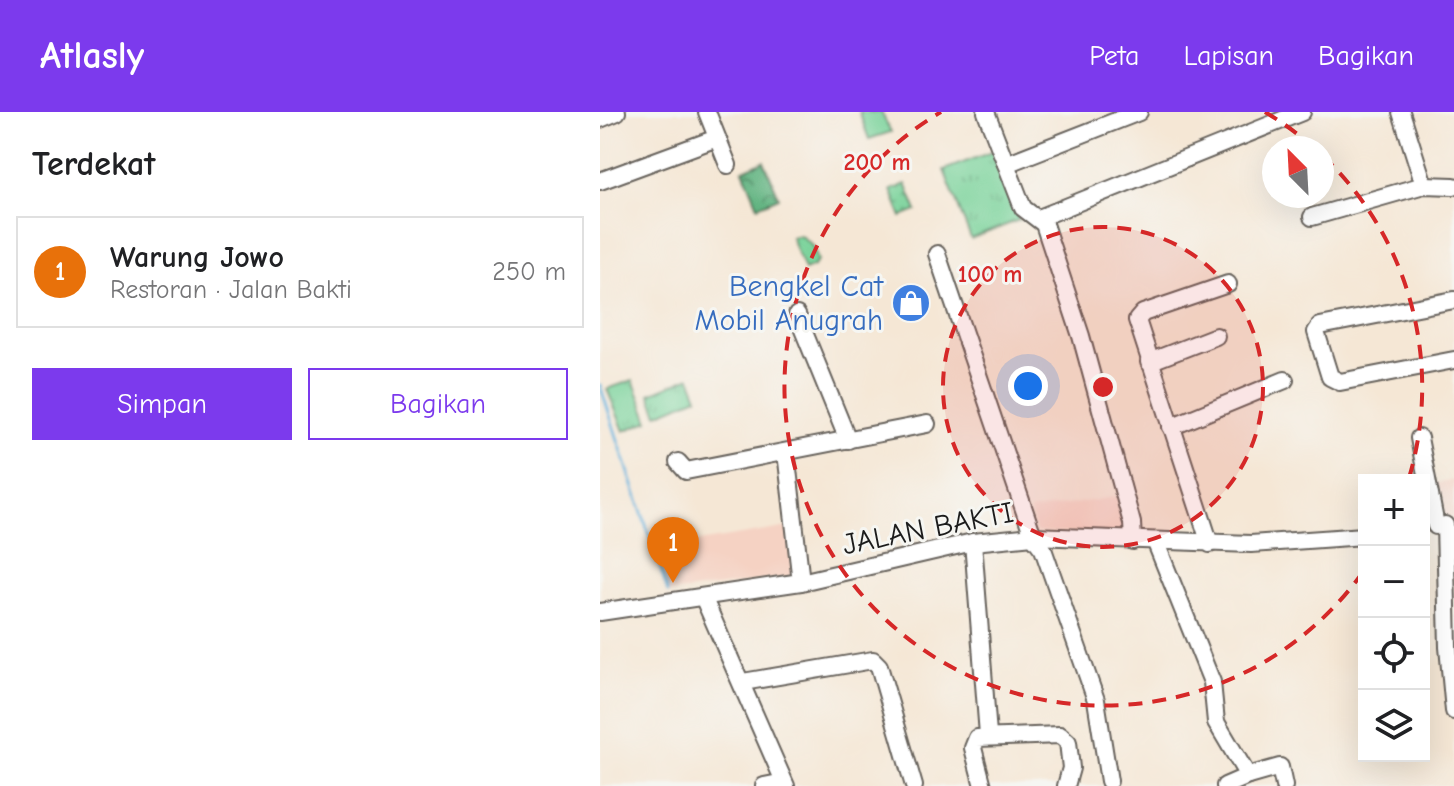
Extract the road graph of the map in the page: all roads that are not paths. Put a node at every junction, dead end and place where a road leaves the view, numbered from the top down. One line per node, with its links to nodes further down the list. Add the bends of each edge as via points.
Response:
1 (617, 112): 7 (street)
2 (707, 112): 8 (street)
3 (986, 112): 9 (street)
4 (1139, 112): 9 (street)
5 (1302, 112): 15 (street)
6 (1401, 112): 12 (street)
7 (600, 119)
8 (717, 138): 10 (street); 11 (street)
9 (1006, 164): 15 (street, via 1023,208)
10 (728, 165)
11 (600, 181)
12 (1424, 185): 13 (street); 14 (street)
13 (1454, 186)
14 (1312, 217)
15 (1039, 218): 33 (street, via 1081,336)
16 (937, 254): 31 (street)
17 (1228, 284): 22 (street, via 1143,313 1137,323)
18 (1454, 300): 21 (street, via 1320,326 1316,332 1330,377 1340,382)
19 (797, 315): 27 (street)
20 (1216, 336): 22 (street)
21 (1454, 360)
22 (1149, 362): 25 (street)
23 (1285, 380): 25 (street)
24 (927, 424): 27 (street)
25 (1171, 427): 36 (street)
26 (1419, 438): 30 (street)
27 (848, 440): 28 (street)
28 (786, 452): 29 (street, via 686,471); 37 (street)
29 (678, 462)
30 (1440, 525): 41 (street)
31 (1033, 536): 33 (street, JALAN BAKTI); 34 (street, JALAN BAKTI); 44 (street, via 1043,549 1096,700)
32 (1358, 537): 36 (street, JALAN BAKTI)
33 (1133, 541): 35 (street, JALAN BAKTI)
34 (973, 542): 37 (street, JALAN BAKTI); 42 (street)
35 (1156, 543): 36 (street, JALAN BAKTI); 43 (street, via 1212,682 1216,722)
36 (1210, 544)
37 (801, 582): 38 (street, JALAN BAKTI)
38 (704, 599): 39 (street, JALAN BAKTI); 40 (street)
39 (600, 612)
40 (743, 682): 45 (street); 47 (street, via 873,660 895,713)
41 (1454, 711)
42 (988, 735): 48 (street, via 973,745); 49 (street, via 1065,737 1071,768)
43 (1248, 776): 50 (street); 51 (street, via 1278,767)
44 (1109, 781)
45 (785, 784): 46 (street)
46 (764, 786)
47 (914, 786)
48 (983, 786)
49 (1066, 786)
50 (1225, 786)
51 (1284, 786)

